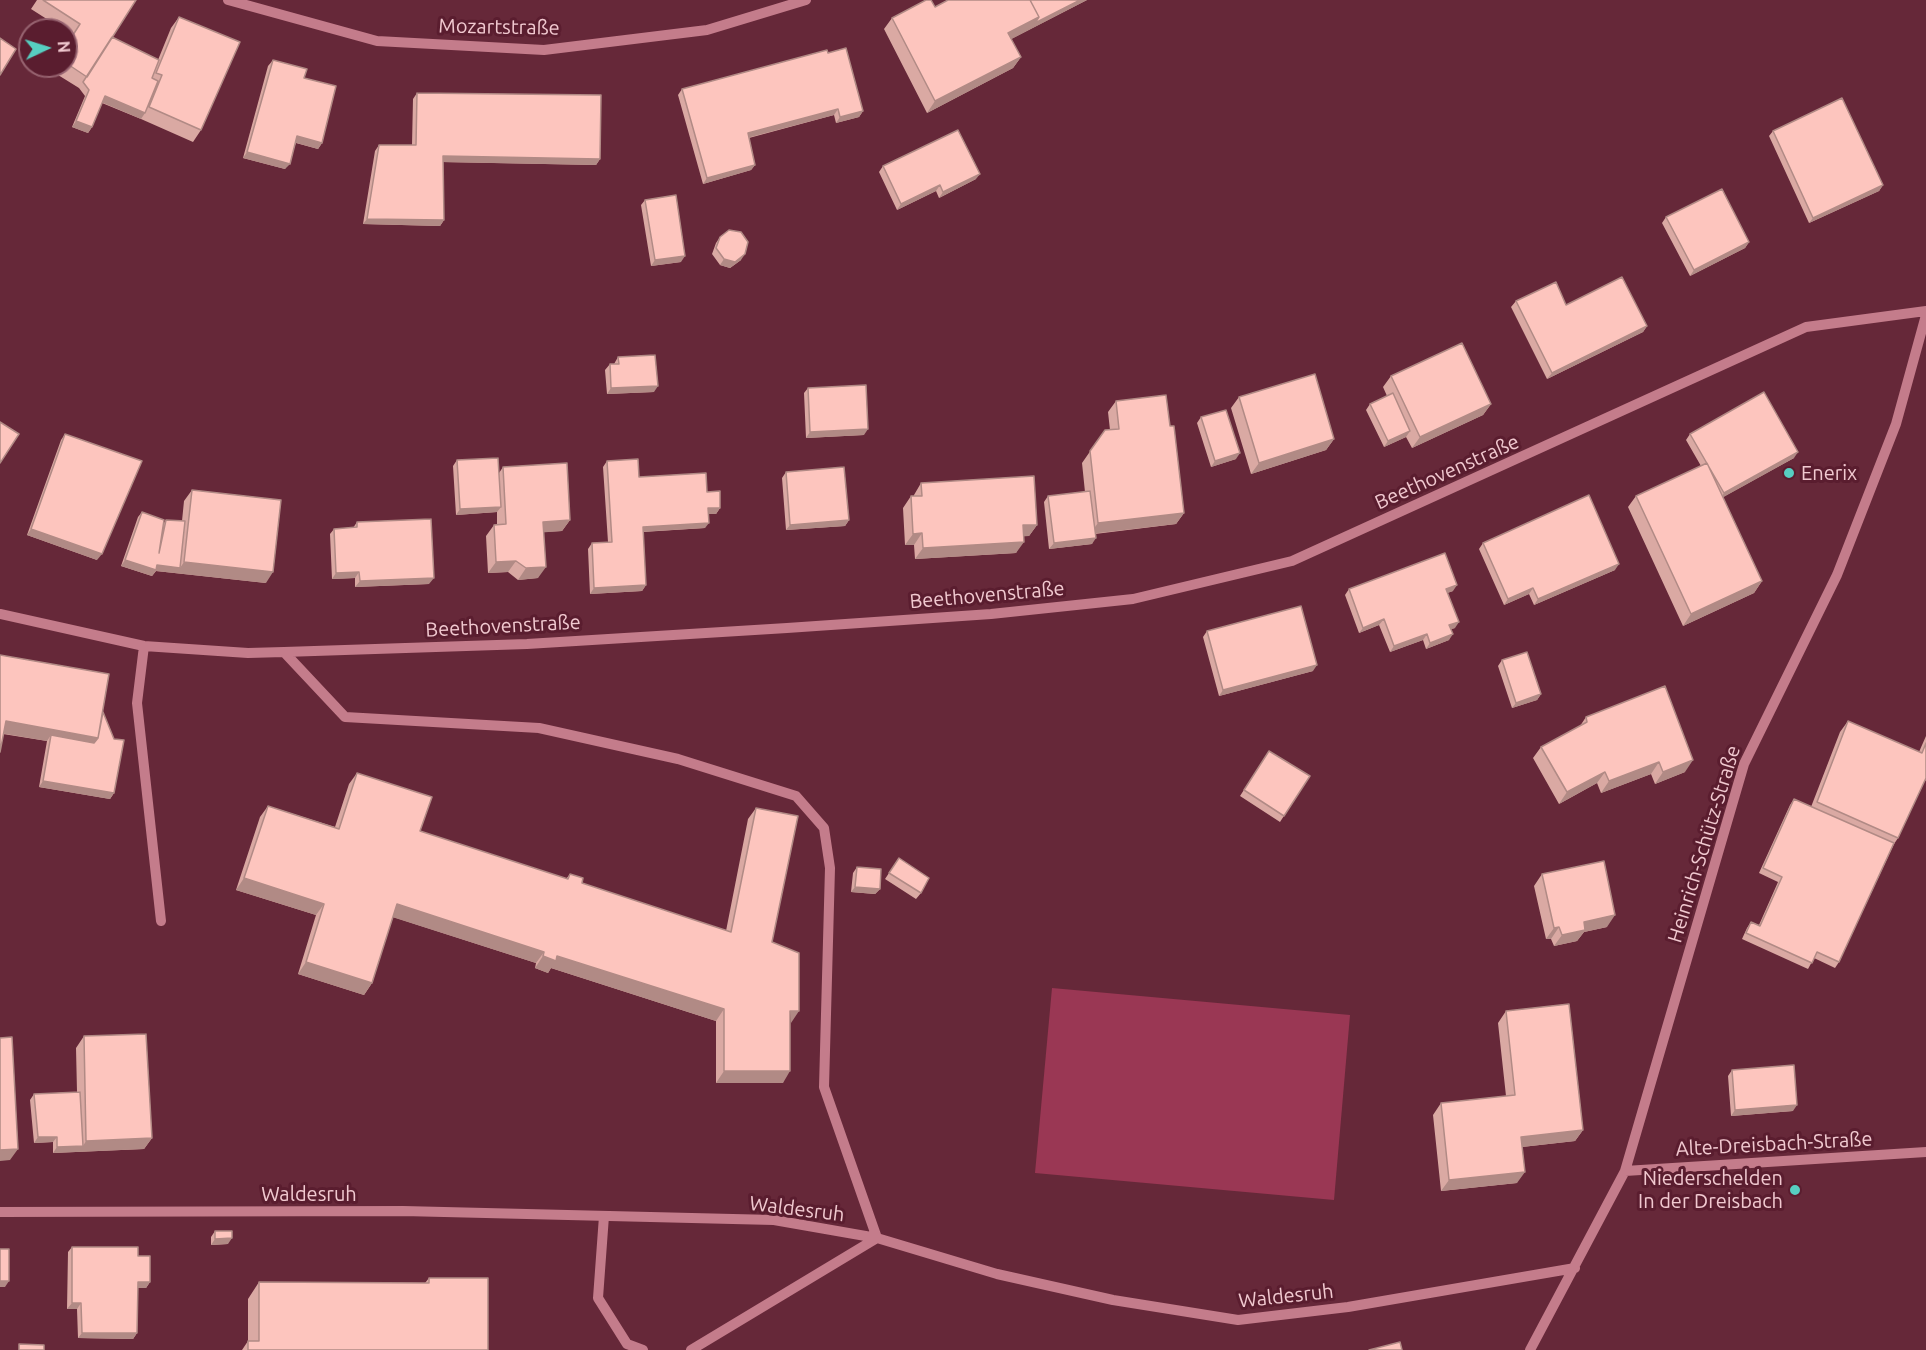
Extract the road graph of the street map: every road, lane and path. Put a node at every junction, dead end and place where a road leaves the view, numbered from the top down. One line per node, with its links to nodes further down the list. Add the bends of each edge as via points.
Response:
1 (228, 0): 2 (street, Mozartstraße, via 377,41 544,50 706,30)
2 (806, 0)
3 (1926, 313): 6 (street, Beethovenstraße, via 1806,327 1292,561 1133,599 991,614 787,628 528,644); 9 (street, Heinrich-Schütz-Straße, via 1896,424 1837,575 1744,764)
4 (0, 614): 5 (street, Beethovenstraße)
5 (144, 646): 6 (street, Beethovenstraße); 7 (street, via 137,703)
6 (284, 652): 12 (street, via 345,717 539,728 678,759 796,796 824,828 830,868 824,1087)
7 (161, 921)
8 (1926, 1152): 9 (street, Alte-Dreisbach-Straße)
9 (1625, 1171): 13 (street, Heinrich-Schütz-Straße)
10 (0, 1212): 11 (street, Waldesruh, via 403,1211)
11 (604, 1216): 12 (street, Waldesruh, via 774,1220); 14 (street, via 598,1299 627,1344)
12 (877, 1238): 13 (street, Waldesruh, via 997,1274 1113,1300 1238,1320 1348,1307); 15 (street)
13 (1575, 1268): 16 (street, Heinrich-Schütz-Straße)
14 (644, 1350)
15 (691, 1350)
16 (1530, 1350)

